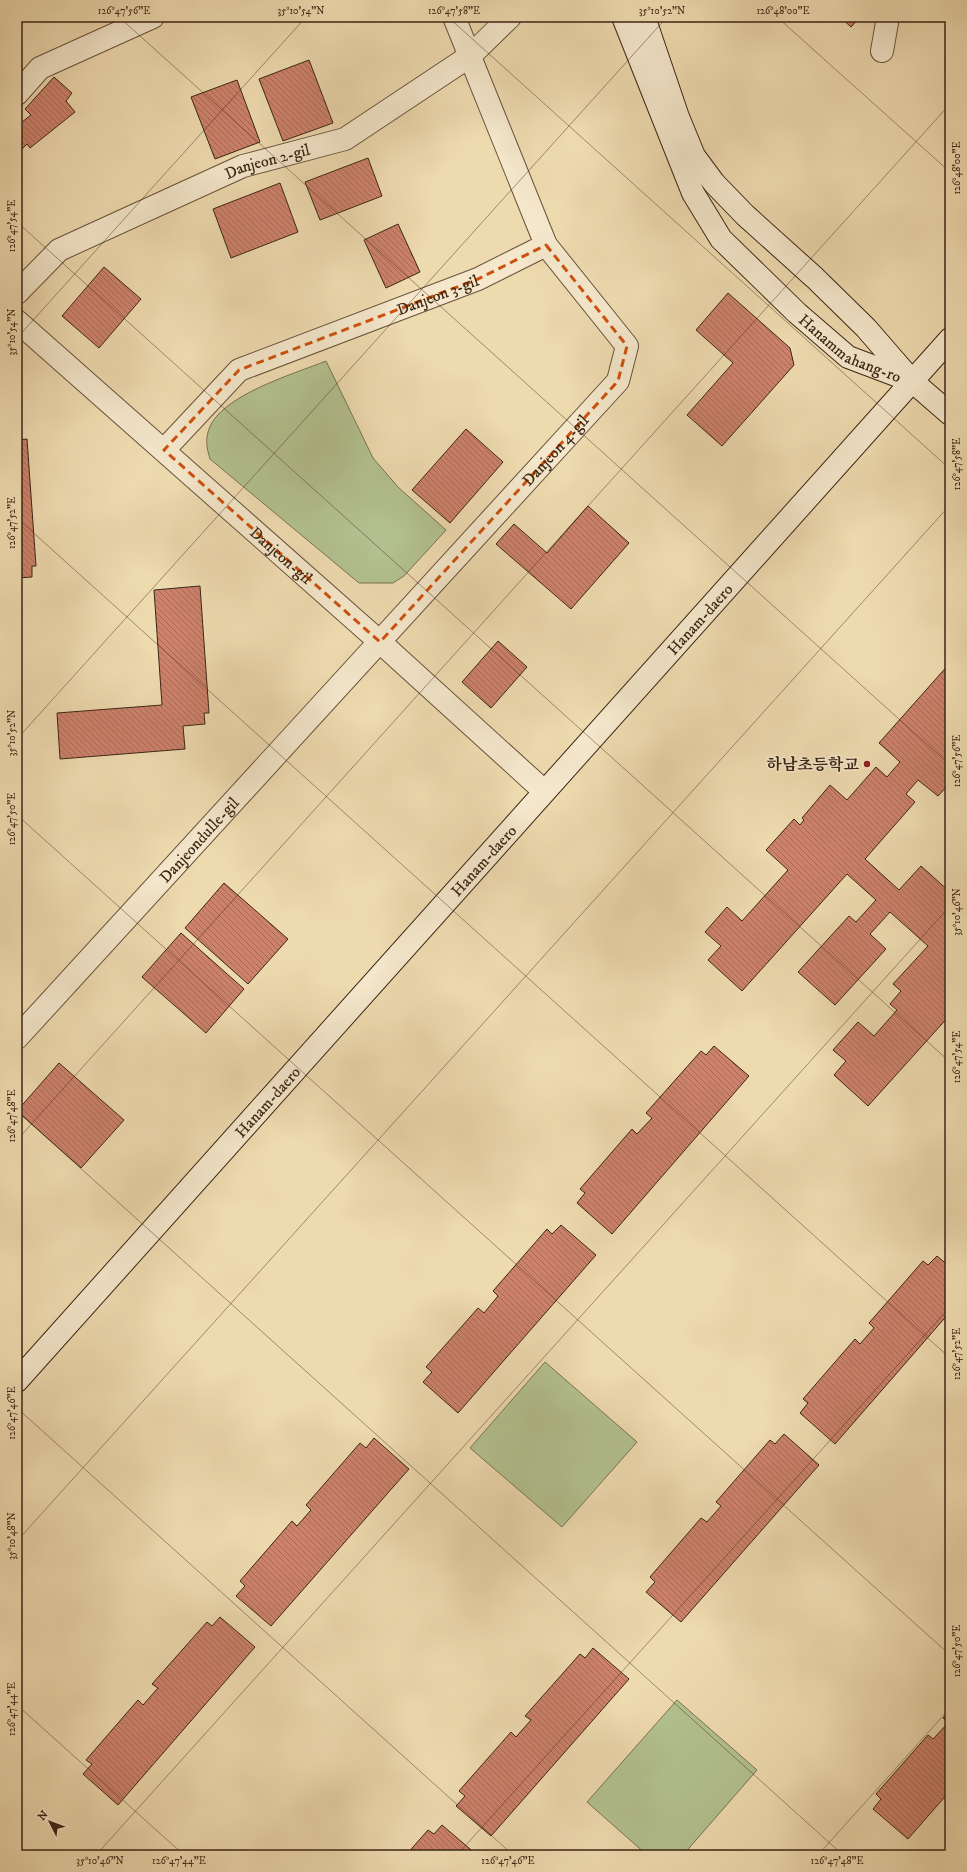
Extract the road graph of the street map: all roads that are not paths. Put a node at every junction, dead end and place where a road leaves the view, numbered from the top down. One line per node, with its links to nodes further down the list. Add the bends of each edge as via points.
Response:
1 (153, 17): 9 (street, via 40,68)
2 (454, 17): 8 (street)
3 (510, 17): 8 (street, Danjeon 2-gil)
4 (623, 17): 14 (street, Hanammahang-ro, via 693,193 721,239 797,313 848,357)
5 (644, 17): 14 (street, Hanammahang-ro, via 694,156 714,183 745,215 866,328)
6 (888, 17): 7 (street)
7 (882, 51)
8 (470, 56): 10 (street); 11 (street, Danjeon 2-gil, via 344,139 243,166 59,250)
9 (17, 94)
10 (546, 245): 16 (street, Danjeon 3-gil, via 478,279 239,370); 17 (street, Danjeon 4-gil, via 627,346 618,381)
11 (17, 293)
12 (17, 321): 16 (street, Danjeon-gil)
13 (950, 339): 14 (street, Hanam-daero)
14 (912, 381): 15 (street); 18 (street, Hanam-daero)
15 (950, 414)
16 (164, 450): 17 (street, Danjeon-gil)
17 (380, 642): 18 (street, Danjeon-gil); 19 (street, Danjeondulle-gil)
18 (544, 791): 20 (street, Hanam-daero)
19 (17, 1038)
20 (17, 1381)

